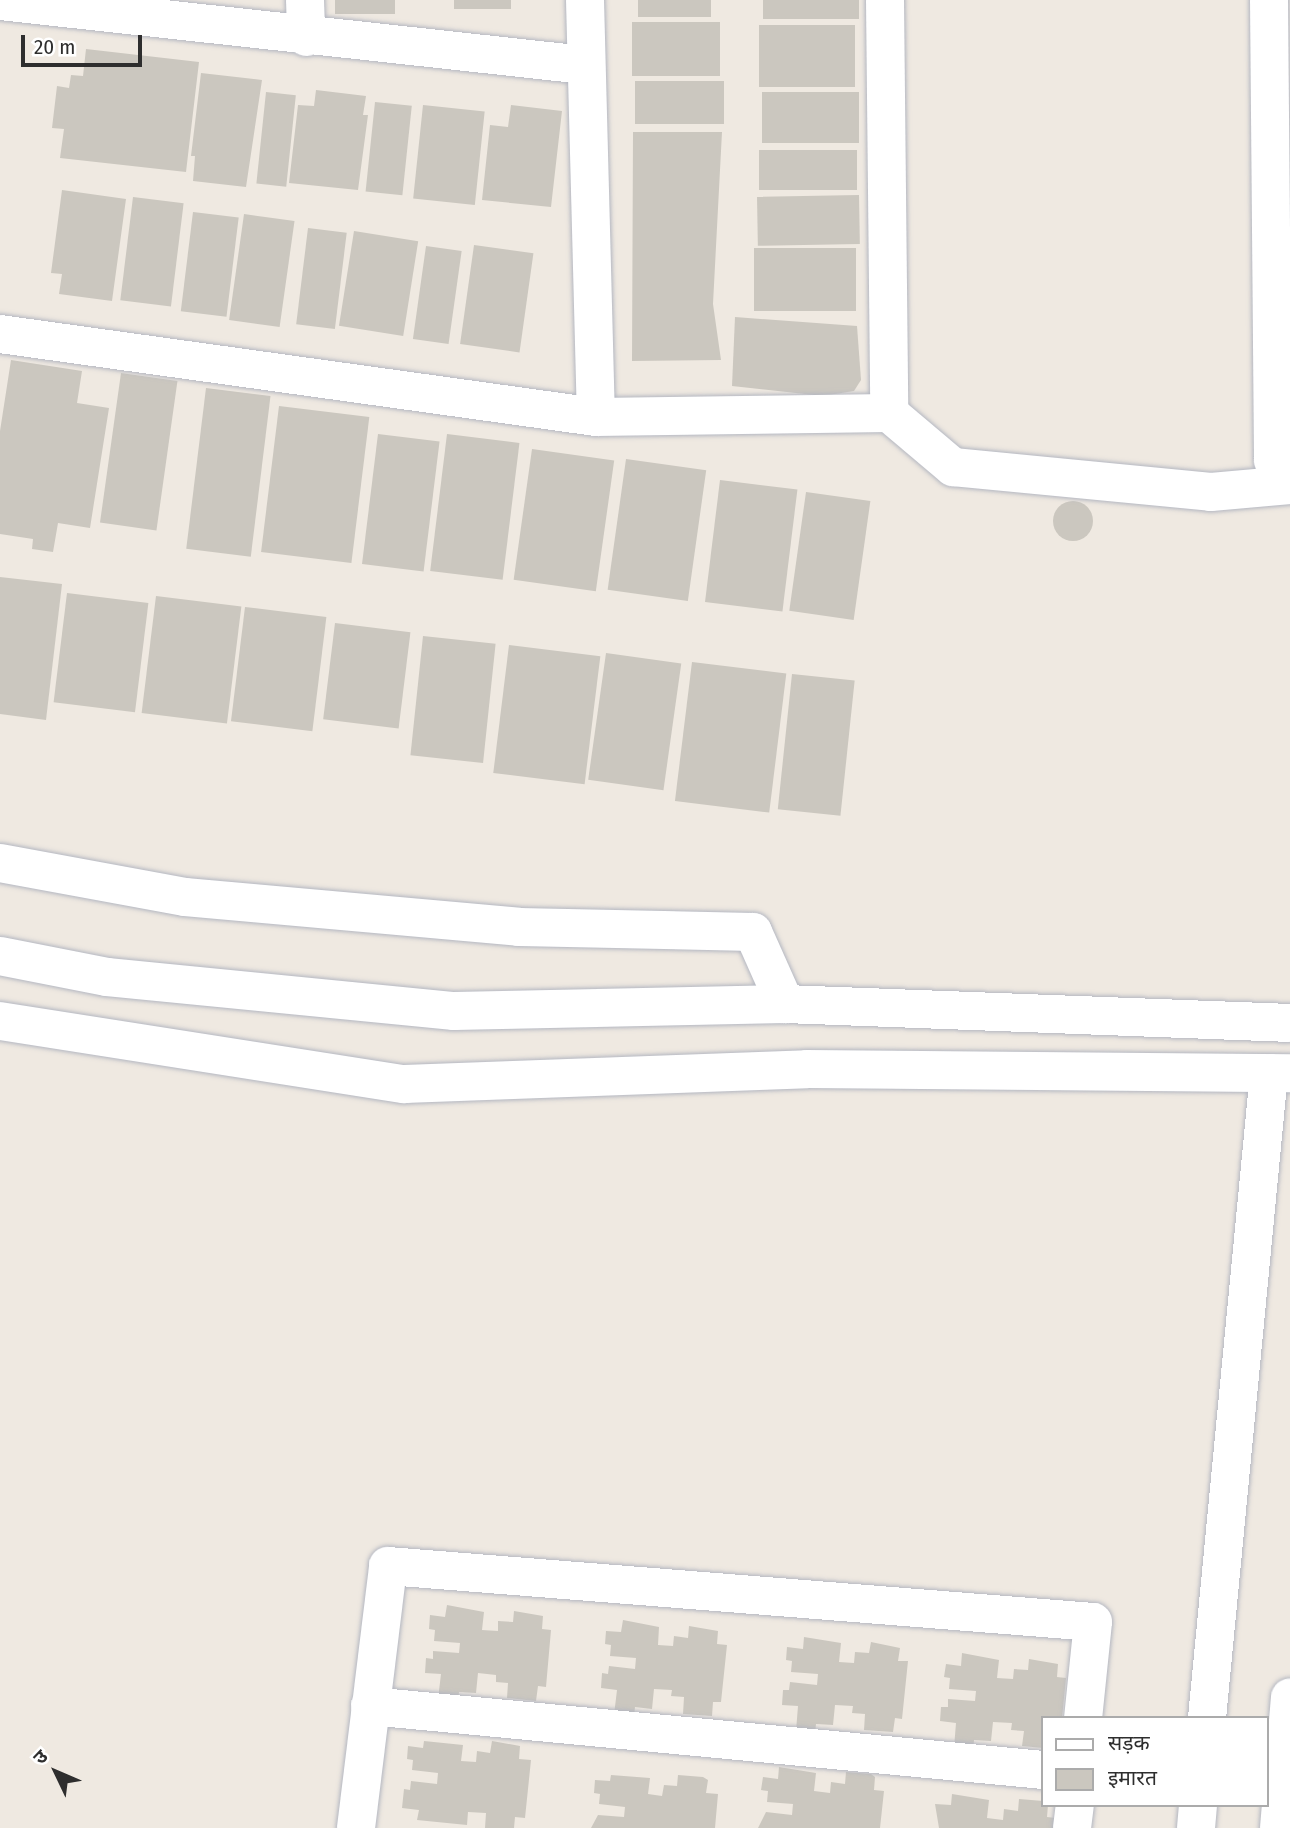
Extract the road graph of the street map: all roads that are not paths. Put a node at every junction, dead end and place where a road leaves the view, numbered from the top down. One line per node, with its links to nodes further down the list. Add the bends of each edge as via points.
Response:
1 (585, 0): 6 (street)
2 (885, 0): 8 (street)
3 (1269, 0): 10 (street, via 1273,460)
4 (0, 1): 5 (street)
5 (305, 18): 6 (street)
6 (584, 65): 9 (street)
7 (0, 334): 9 (street)
8 (889, 413): 9 (street); 11 (street, via 953,467 1211,492)
9 (596, 417)
10 (1290, 470)
11 (1290, 485)
12 (0, 863): 14 (street, via 199,898 519,927 753,932)
13 (0, 956): 14 (street, via 107,976 454,1012)
14 (785, 1004): 16 (street)
15 (0, 1021): 17 (street, via 404,1084 807,1069)
16 (1290, 1023)
17 (1279, 1073): 21 (street)
18 (1290, 1698): 28 (street)
19 (370, 1706): 20 (street, via 388,1566 1093,1622); 22 (street); 25 (street)
20 (1083, 1716)
21 (1207, 1716)
22 (1042, 1770)
23 (1075, 1807): 26 (street)
24 (1198, 1807): 27 (street)
25 (356, 1828)
26 (1072, 1828)
27 (1196, 1828)
28 (1279, 1828)

